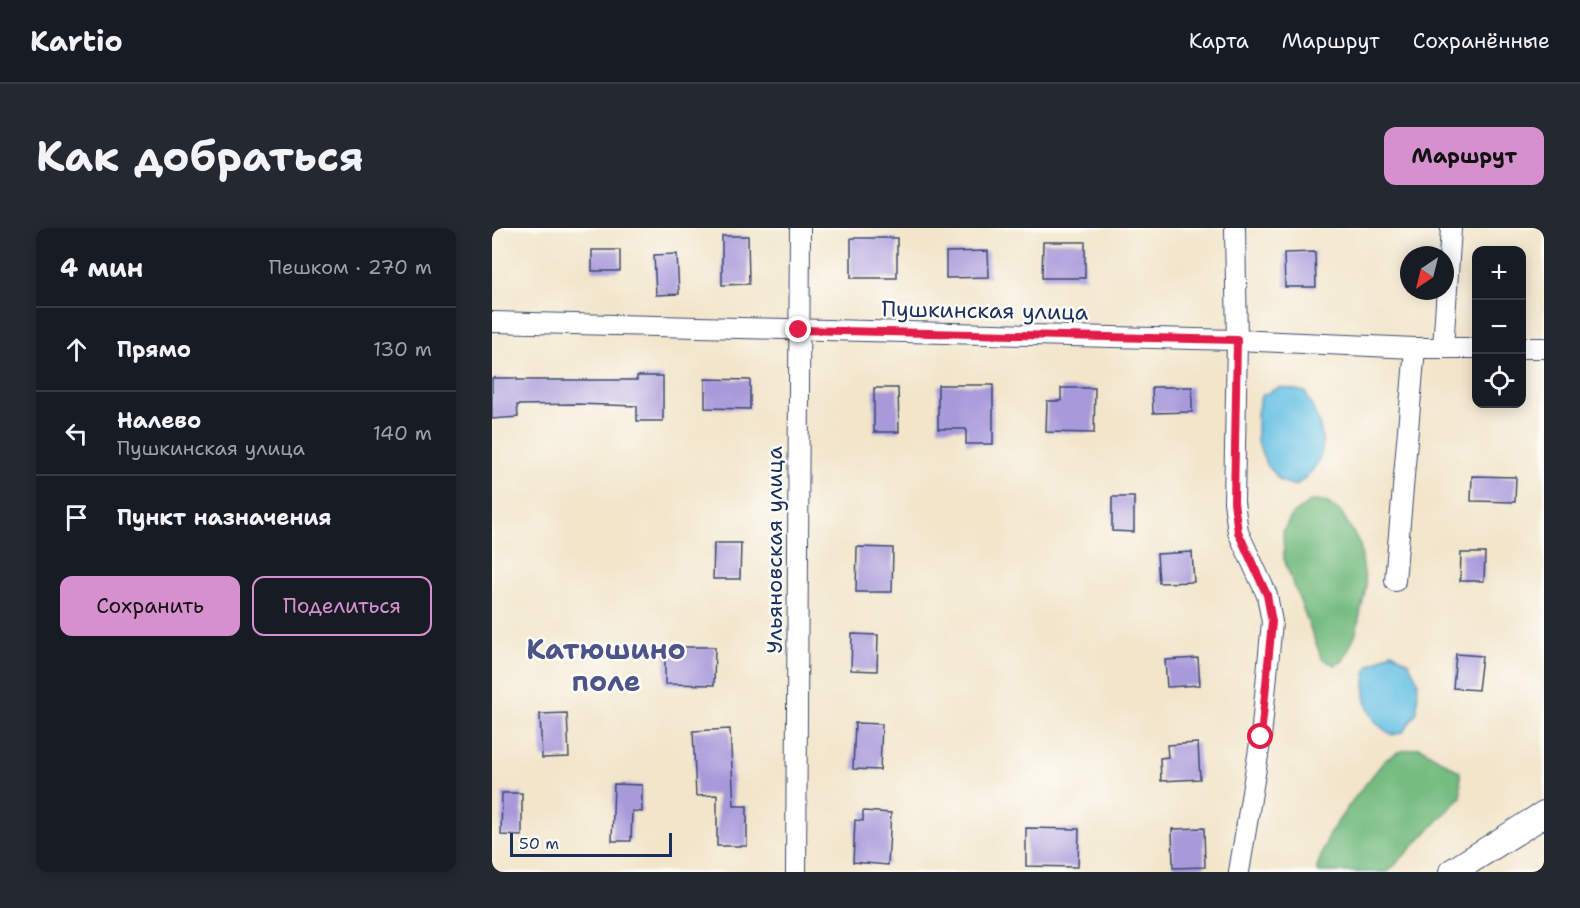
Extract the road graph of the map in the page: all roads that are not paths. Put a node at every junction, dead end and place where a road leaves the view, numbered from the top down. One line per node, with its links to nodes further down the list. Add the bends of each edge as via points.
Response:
1 (800, 228): 5 (street, Ульяновская улица)
2 (1235, 228): 6 (street)
3 (1451, 228): 8 (street)
4 (492, 322): 5 (street, Пушкинская улица)
5 (799, 330): 6 (street, Пушкинская улица); 14 (street, Ульяновская улица)
6 (1237, 340): 7 (street, Пушкинская улица); 15 (street, via 1234,502 1238,532 1267,595 1272,622 1261,737)
7 (1415, 348): 8 (street, Пушкинская улица); 12 (street)
8 (1443, 348): 9 (street, Пушкинская улица)
9 (1472, 348)
10 (1526, 348): 11 (street)
11 (1544, 348)
12 (1395, 581)
13 (1544, 814): 16 (street)
14 (796, 872)
15 (1239, 872)
16 (1452, 872)

